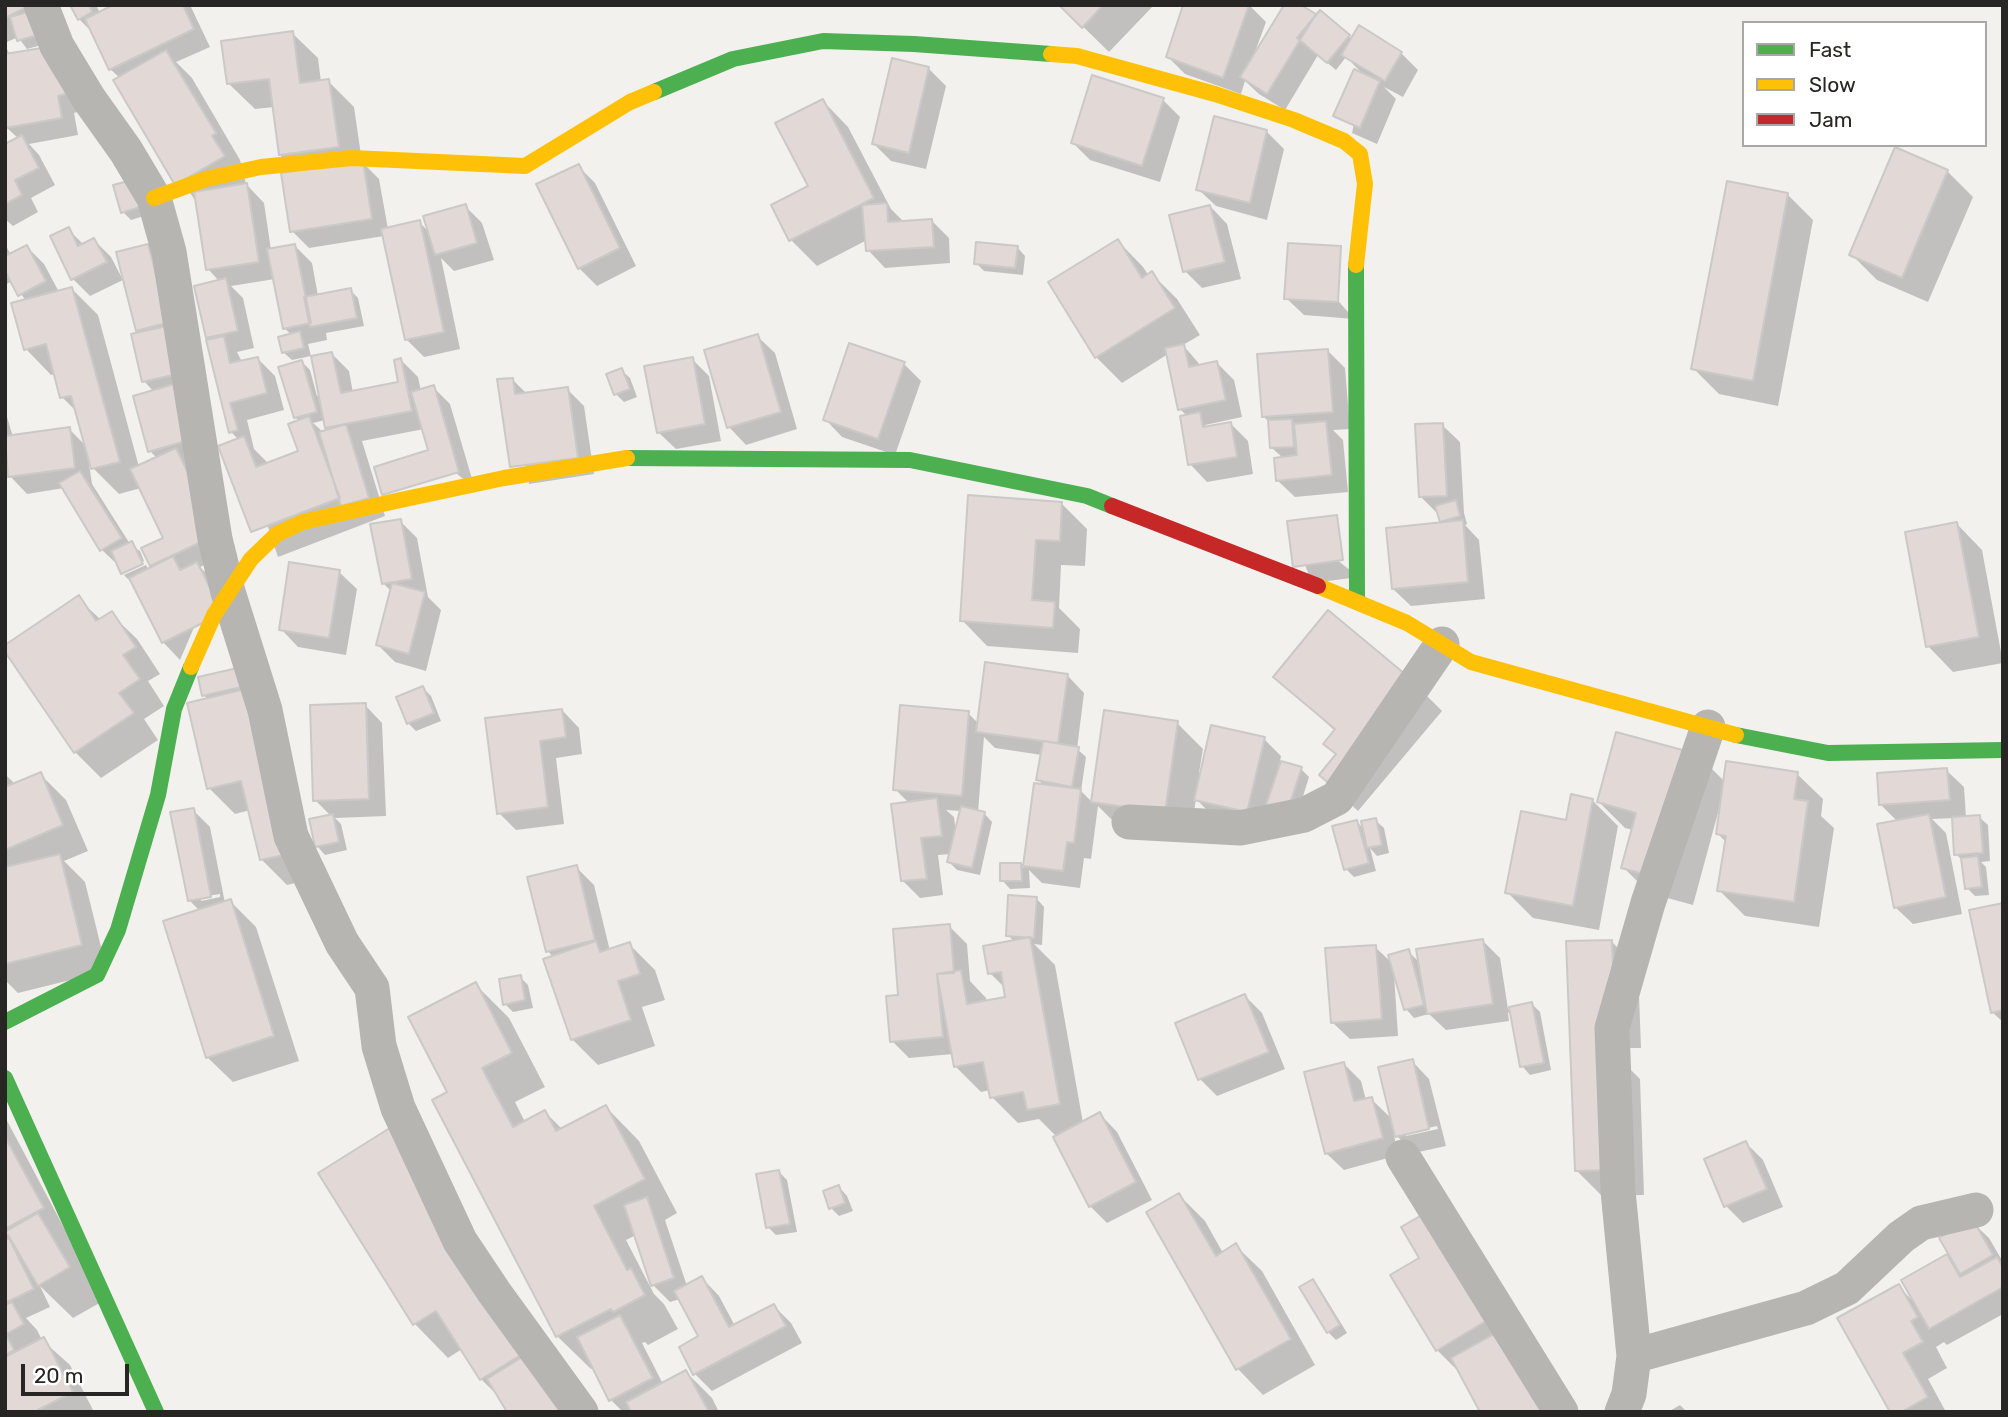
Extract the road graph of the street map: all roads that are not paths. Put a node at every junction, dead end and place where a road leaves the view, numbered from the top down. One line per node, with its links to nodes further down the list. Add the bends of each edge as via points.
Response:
1 (41, 5): 2 (street, via 57,46)
2 (153, 198): 3 (street, via 169,253 202,470); 4 (street, via 206,179 261,167 352,158 525,166 630,102 733,59 823,41 1077,56 1294,120 1344,141 1360,154 1365,184 1355,270)
3 (228, 592): 4 (street, via 251,559 277,534 303,522 504,478 637,456 798,457 910,460 1087,496); 9 (street, via 174,709 158,794 118,930 97,975); 15 (street, via 265,709 292,836 342,943 372,988 379,1046 398,1108 460,1241)
4 (1357, 601): 5 (street)
5 (1442, 644): 6 (street, via 1471,662); 8 (street, via 1337,798 1304,814 1240,828)
6 (1708, 727): 7 (street, via 1828,753); 13 (street, via 1648,903 1612,1028 1618,1191)
7 (2003, 750)
8 (1129, 822)
9 (5, 1022)
10 (5, 1078): 14 (street)
11 (1403, 1157): 16 (street)
12 (1976, 1210): 13 (street, via 1921,1223 1847,1288 1806,1308)
13 (1634, 1356): 17 (street)
14 (156, 1412)
15 (581, 1412)
16 (1561, 1412)
17 (1622, 1412)

